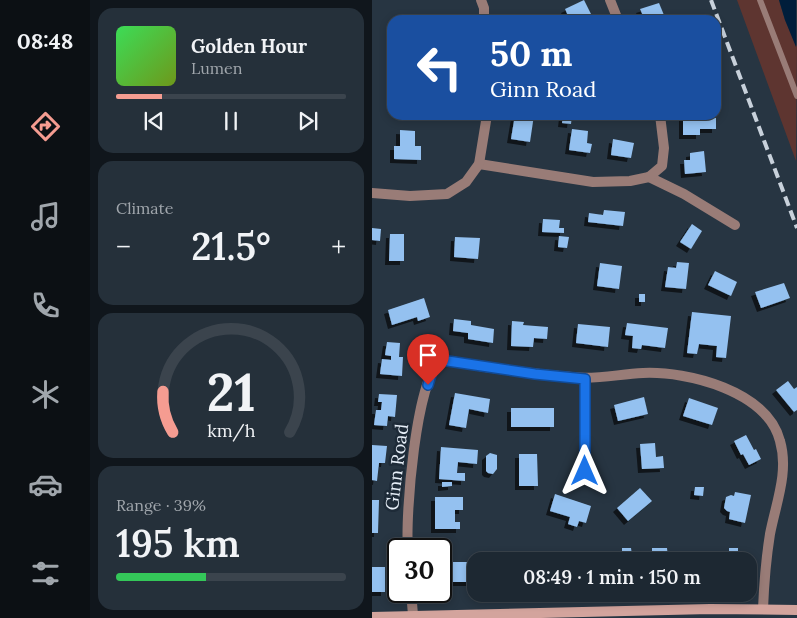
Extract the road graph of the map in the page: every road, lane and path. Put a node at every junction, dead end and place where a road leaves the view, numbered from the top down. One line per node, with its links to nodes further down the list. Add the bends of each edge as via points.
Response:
1 (481, 0): 4 (street)
2 (610, 0): 5 (street)
3 (760, 0): 6 (lane)
4 (484, 15)
5 (616, 15)
6 (796, 96)
7 (486, 120): 9 (street)
8 (661, 120): 10 (street, via 664,148 662,166)
9 (479, 164): 10 (street, via 593,182 630,181); 11 (street, via 466,182 447,194)
10 (649, 176): 12 (street)
11 (372, 193)
12 (735, 225)
13 (585, 379): 14 (street); 15 (street, Ginn Road, via 446,360 437,363 421,410 410,480); 17 (street, Ginn Road, via 645,372 698,379 742,396 756,405 773,424 780,439 783,470 768,546)
14 (585, 471)
15 (407, 538)
16 (412, 603): 21 (street)
17 (763, 609): 19 (street); 20 (street)
18 (796, 610): 20 (street)
19 (630, 614): 23 (street)
20 (786, 614)
21 (413, 615): 22 (street); 23 (street)
22 (372, 616)
23 (466, 616)

